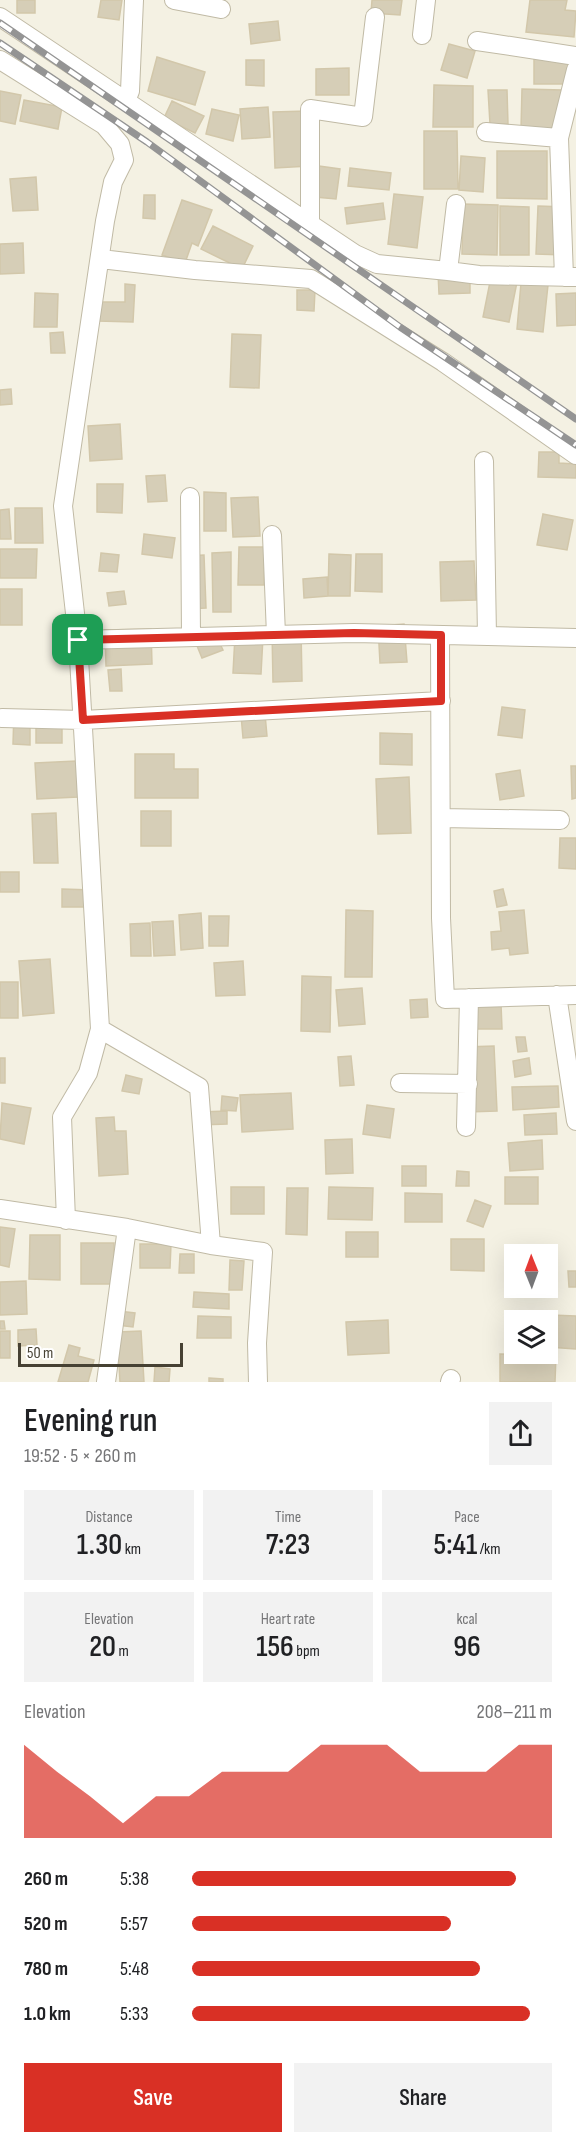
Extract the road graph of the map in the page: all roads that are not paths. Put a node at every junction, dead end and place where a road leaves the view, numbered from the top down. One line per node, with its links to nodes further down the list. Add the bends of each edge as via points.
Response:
1 (134, 0): 12 (street, via 130,91)
2 (174, 0): 4 (street)
3 (426, 0): 7 (street)
4 (221, 9)
5 (0, 17): 12 (street)
6 (375, 17): 16 (street, via 363,117 310,109)
7 (422, 35)
8 (477, 41): 9 (street)
9 (576, 56)
10 (0, 60): 17 (street, via 104,125 120,144 124,160 113,182)
11 (576, 70): 14 (street)
12 (126, 101): 16 (street)
13 (486, 132): 14 (street)
14 (559, 138): 19 (street)
15 (456, 204): 18 (street)
16 (310, 224): 18 (street, via 377,264)
17 (101, 259): 20 (street, via 311,279 443,362); 29 (street, via 63,506)
18 (448, 272): 19 (street)
19 (570, 277)
20 (576, 455)
21 (484, 461): 26 (street)
22 (190, 497): 27 (street)
23 (272, 535): 24 (street)
24 (276, 635): 25 (street); 27 (street)
25 (441, 635): 26 (street); 30 (street)
26 (487, 636): 28 (street)
27 (191, 637): 29 (street)
28 (576, 638)
29 (78, 640): 32 (street)
30 (441, 701): 32 (street); 33 (street)
31 (2, 718): 32 (street)
32 (83, 720): 38 (street)
33 (441, 818): 34 (street); 37 (street, via 445,999)
34 (560, 819)
35 (557, 995): 36 (street); 37 (street); 41 (street)
36 (576, 995)
37 (469, 998): 40 (street)
38 (100, 1029): 44 (street, via 88,1073 63,1117); 46 (street, via 199,1087)
39 (400, 1083): 40 (street)
40 (468, 1084): 42 (street)
41 (576, 1121)
42 (466, 1127)
43 (0, 1209): 44 (street)
44 (66, 1220): 45 (street)
45 (127, 1228): 46 (street); 47 (street)
46 (211, 1245): 48 (street, via 263,1252)
47 (106, 1382)
48 (258, 1382)

